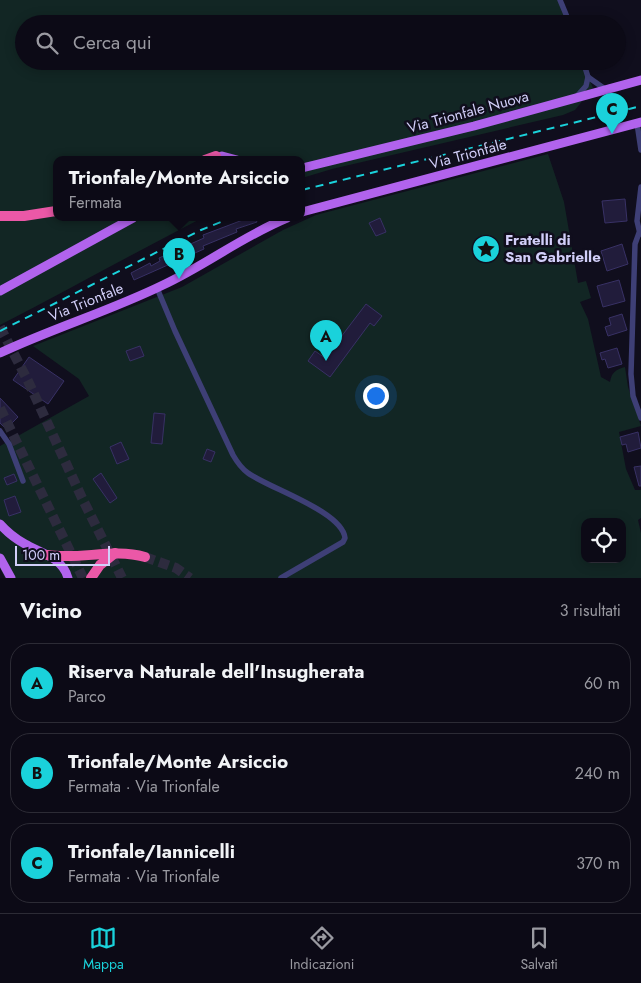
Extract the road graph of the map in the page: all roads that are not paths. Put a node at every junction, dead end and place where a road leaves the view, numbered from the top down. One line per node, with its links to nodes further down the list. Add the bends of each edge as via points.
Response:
1 (560, 0): 2 (street)
2 (566, 15)
3 (586, 70): 4 (street)
4 (588, 77): 6 (street); 7 (street, via 586,86)
5 (641, 80): 6 (main road, Via Trionfale Nuova)
6 (604, 89): 7 (main road, Via Trionfale Nuova)
7 (576, 97): 10 (main road, Via Trionfale Nuova)
8 (639, 122): 9 (street); 13 (main road, Via Trionfale)
9 (641, 150)
10 (305, 167)
11 (641, 187): 17 (street, via 637,219)
12 (53, 211): 14 (highway)
13 (305, 211)
14 (0, 216)
15 (129, 221): 19 (main road)
16 (281, 221): 18 (main road, Via Trionfale)
17 (640, 234): 21 (street, via 636,244 631,374 633,396)
18 (157, 288): 20 (main road, Via Trionfale); 32 (street, via 238,464 251,476 338,524 344,533 343,542)
19 (0, 292)
20 (0, 353)
21 (641, 418)
22 (0, 431): 23 (street, via 11,448)
23 (23, 481)
24 (0, 524): 26 (main road, via 22,543)
25 (116, 553): 26 (highway, via 77,557); 27 (highway); 31 (highway, via 100,565)
26 (47, 555): 30 (main road, via 62,566)
27 (145, 557)
28 (0, 558): 29 (main road)
29 (11, 578)
30 (68, 578)
31 (91, 578)
32 (281, 578)

